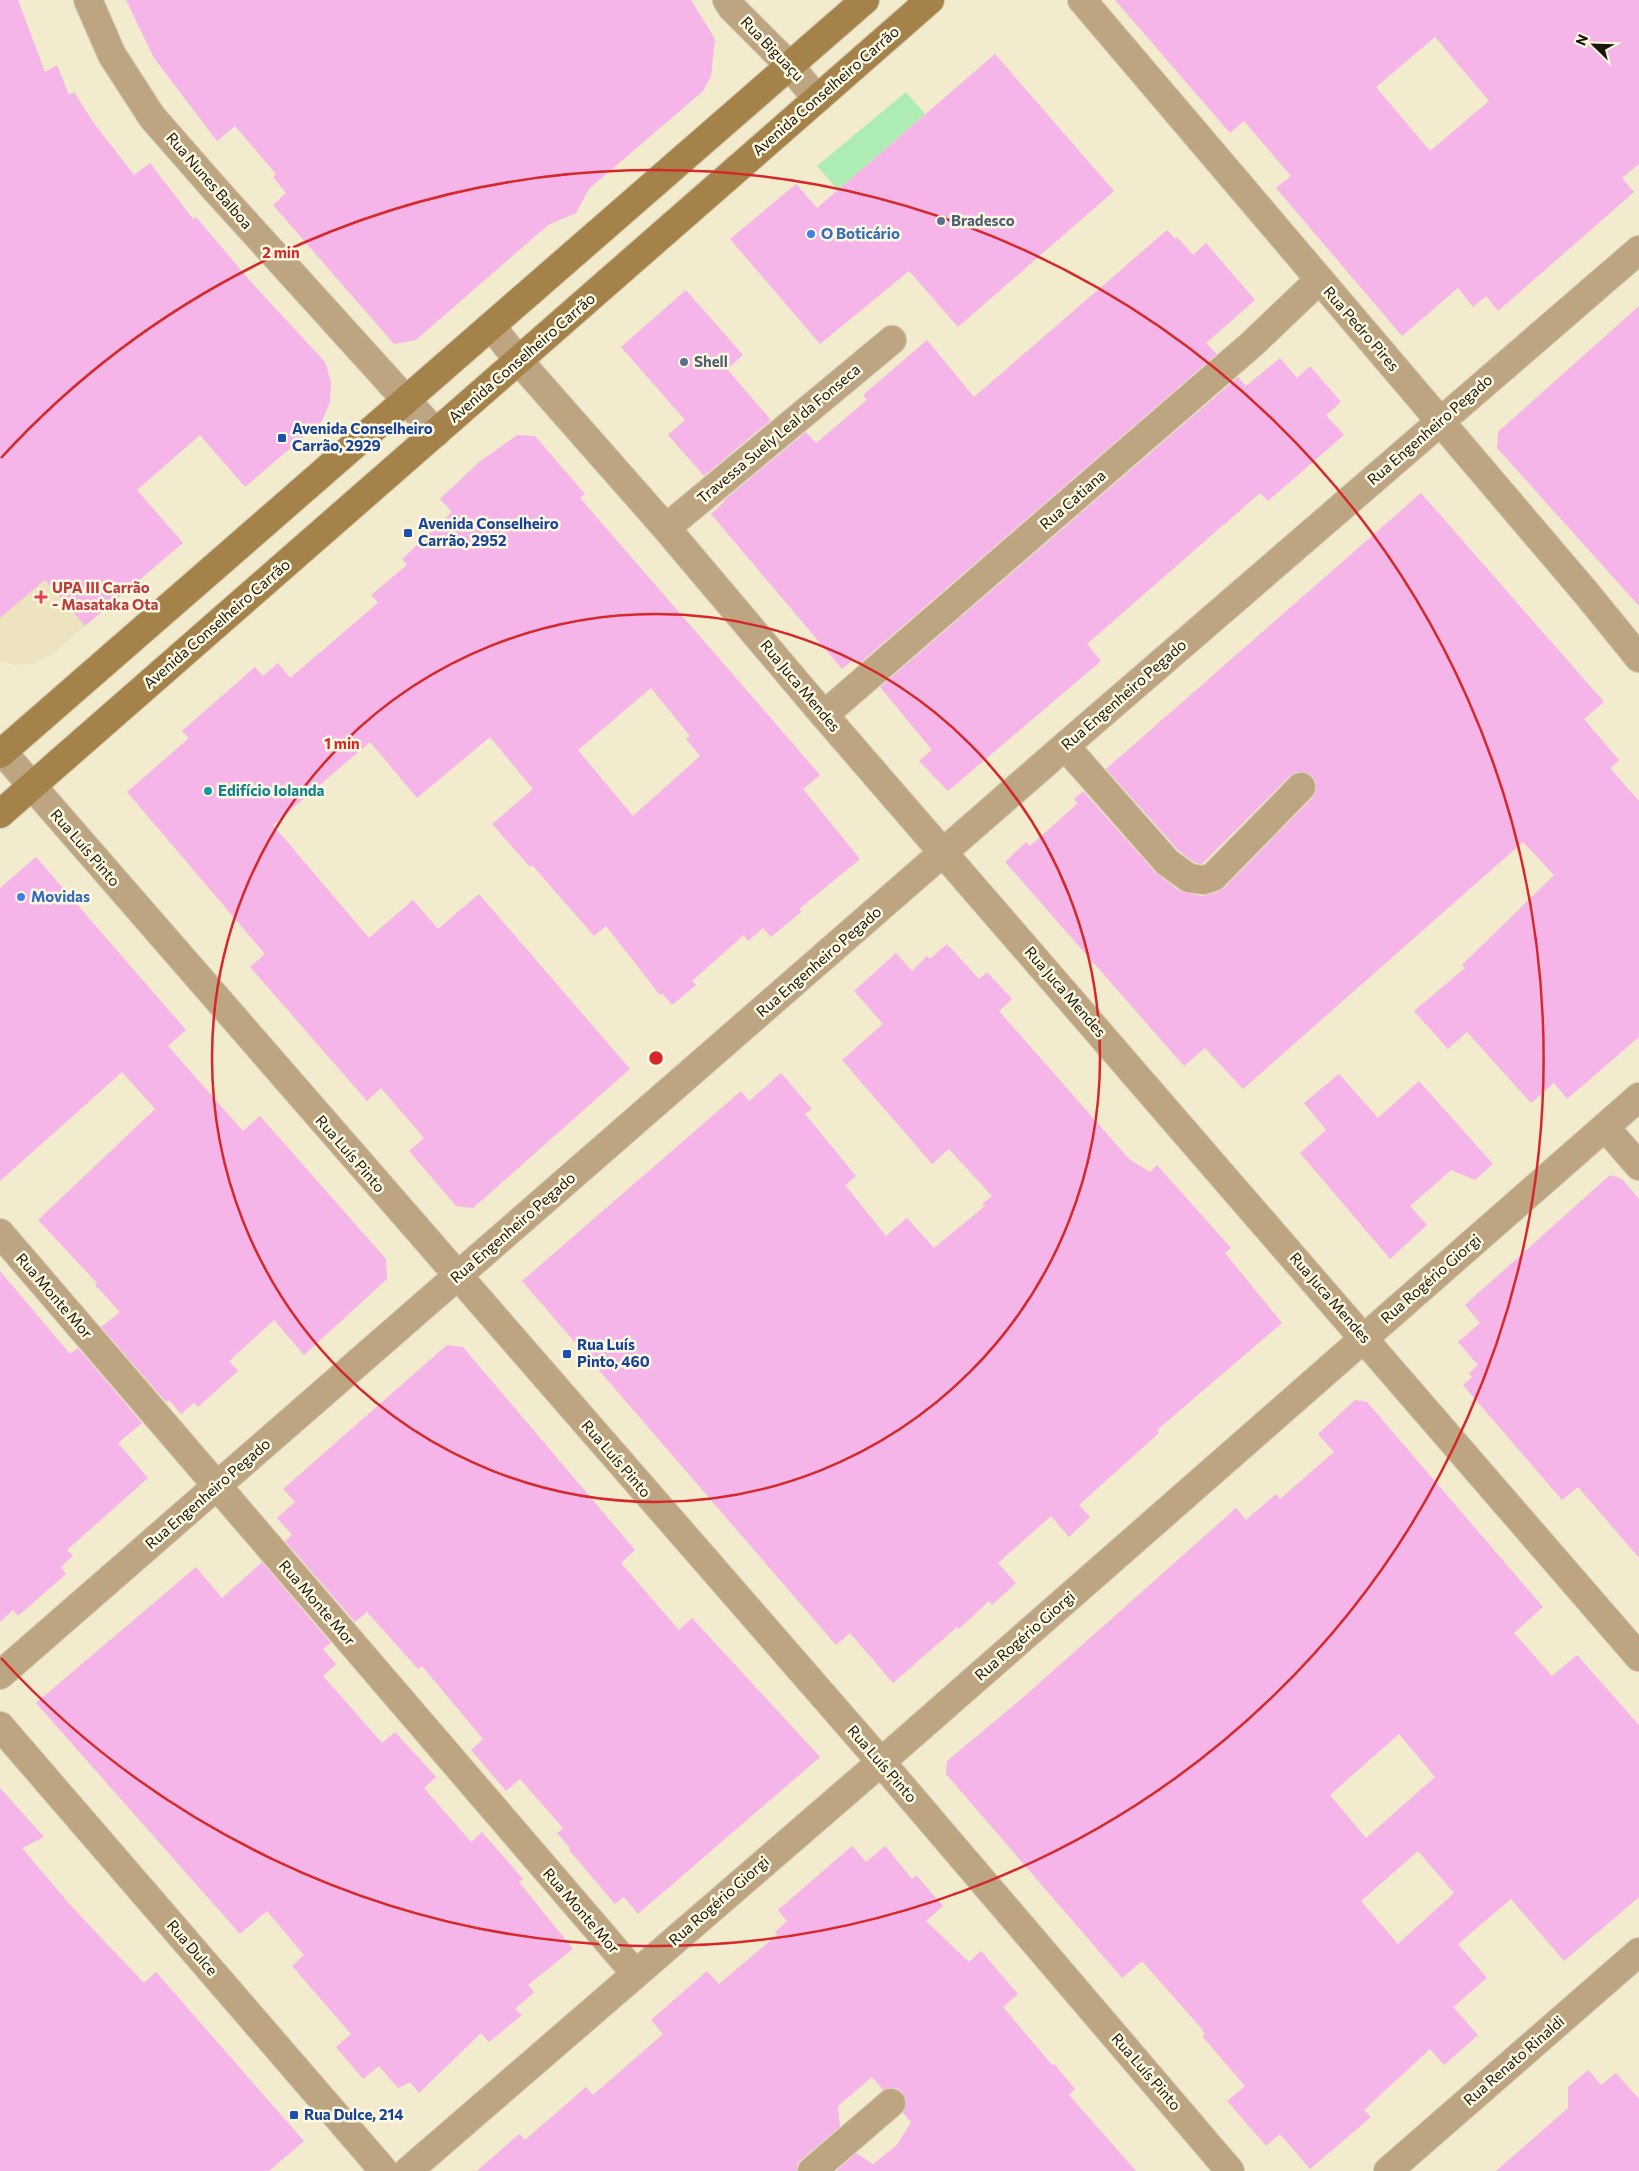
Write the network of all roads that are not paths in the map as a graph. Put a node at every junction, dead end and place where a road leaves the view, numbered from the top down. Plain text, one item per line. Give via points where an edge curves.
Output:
1 (88, 0) edge
2 (727, 0) edge
3 (865, 0) edge
4 (930, 0) edge
5 (1082, 0) edge
6 (790, 66) junction
7 (817, 99) junction
8 (1639, 250) edge
9 (1319, 280) junction
10 (491, 326) junction
11 (892, 340) dead end
12 (519, 361) junction
13 (405, 401) junction
14 (1440, 421) junction
15 (436, 434) junction
16 (666, 528) junction
17 (1639, 658) edge
18 (824, 715) junction
19 (1065, 746) junction
20 (1, 752) edge
21 (31, 786) junction
22 (1301, 787) dead end
23 (0, 814) edge
24 (944, 852) junction
25 (1639, 1097) edge
26 (1606, 1126) junction
27 (1639, 1166) edge
28 (0, 1233) edge
29 (457, 1276) junction
30 (1364, 1338) junction
31 (217, 1487) junction
32 (1639, 1657) edge
33 (0, 1676) edge
34 (0, 1726) edge
35 (881, 1762) junction
36 (1639, 1952) edge
37 (635, 1973) junction
38 (890, 2103) dead end
39 (384, 2171) edge
40 (408, 2171) edge
41 (812, 2171) edge
42 (1230, 2171) edge
43 (1388, 2171) edge

1 - 13 street, Rua Nunes Balboa via 112,55 152,117
2 - 6 street, Rua Biguaçu
3 - 6 main road
4 - 7 main road, Avenida Conselheiro Carrão
5 - 9 street, Rua Pedro Pires
6 - 7 street, Rua Biguaçu
6 - 10 main road
7 - 12 main road, Avenida Conselheiro Carrão
8 - 14 street, Rua Engenheiro Pegado
9 - 14 street, Rua Pedro Pires
9 - 18 street, Rua Catiana via 1252,344
10 - 12 street, Rua Juca Mendes
10 - 13 main road
11 - 16 street, Travessa Suely Leal da Fonseca
12 - 15 main road, Avenida Conselheiro Carrão
12 - 16 street, Rua Juca Mendes
13 - 15 street, Rua Nunes Balboa
13 - 20 main road
14 - 17 street, Rua Pedro Pires
14 - 19 street, Rua Engenheiro Pegado
15 - 21 main road, Avenida Conselheiro Carrão
16 - 18 street, Rua Juca Mendes
18 - 24 street, Rua Juca Mendes
19 - 22 street via 1167,862 1188,878 1204,880 1213,877
19 - 24 street, Rua Engenheiro Pegado
20 - 21 street, Rua Luís Pinto
21 - 23 main road, Avenida Conselheiro Carrão
21 - 29 street, Rua Luís Pinto
24 - 29 street, Rua Engenheiro Pegado
24 - 30 street, Rua Juca Mendes
25 - 26 street, Rua Rogério Giorgi
26 - 27 street
26 - 30 street, Rua Rogério Giorgi
28 - 31 street, Rua Monte Mor
29 - 31 street, Rua Engenheiro Pegado
29 - 35 street, Rua Luís Pinto
30 - 32 street, Rua Juca Mendes
30 - 35 street, Rua Rogério Giorgi
31 - 33 street, Rua Engenheiro Pegado
31 - 37 street, Rua Monte Mor
34 - 39 street, Rua Dulce
35 - 37 street, Rua Rogério Giorgi
35 - 42 street, Rua Luís Pinto
36 - 43 street, Rua Renato Rinaldi
37 - 40 street, Rua Rogério Giorgi
38 - 41 street

